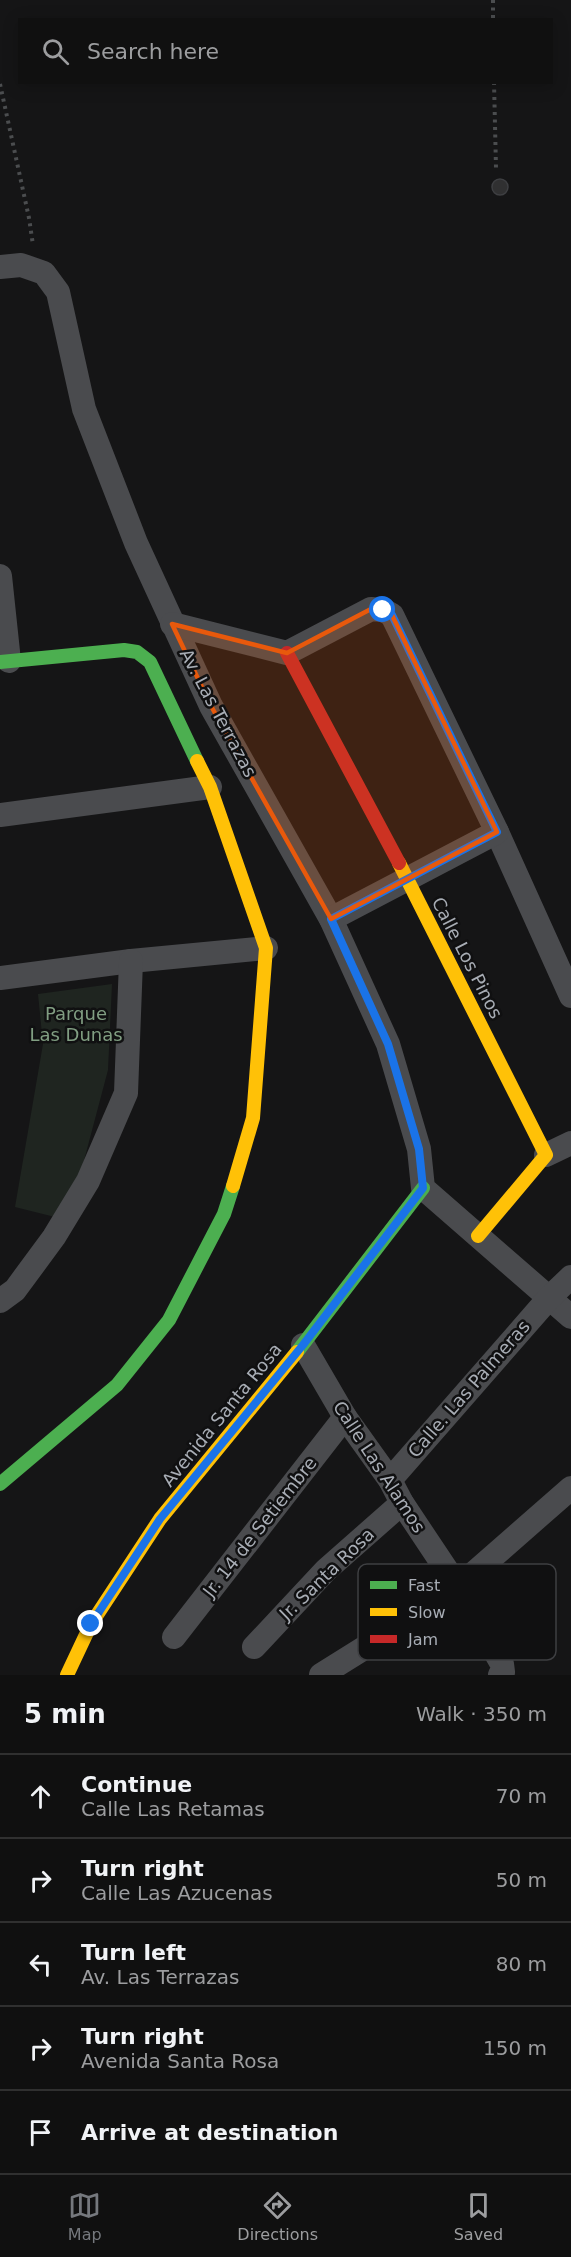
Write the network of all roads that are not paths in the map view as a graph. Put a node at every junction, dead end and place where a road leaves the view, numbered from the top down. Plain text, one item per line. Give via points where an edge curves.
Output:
1 (0, 267) edge
2 (0, 576) edge
3 (172, 624) junction
4 (287, 653) junction
5 (4, 662) edge
6 (210, 787) junction
7 (0, 815) edge
8 (497, 832) junction
9 (407, 879) junction
10 (331, 919) junction
11 (266, 948) junction
12 (131, 961) junction
13 (0, 978) edge
14 (571, 996) edge
15 (571, 1143) edge
16 (546, 1155) junction
17 (423, 1188) junction
18 (478, 1236) junction
19 (571, 1277) edge
20 (5, 1290) edge
21 (549, 1298) junction
22 (571, 1317) edge
23 (303, 1345) junction
24 (345, 1417) junction
25 (390, 1480) junction
26 (0, 1484) edge
27 (571, 1488) edge
28 (402, 1503) junction
29 (443, 1564) edge
30 (474, 1564) edge
31 (174, 1637) dead end
32 (254, 1647) dead end
33 (358, 1652) edge
34 (500, 1660) edge
35 (67, 1675) edge
36 (321, 1675) edge
37 (500, 1675) edge

1 - 3 street, Av. Las Terrazas via 21,265 44,273 58,292 84,409
2 - 5 street
3 - 4 street
3 - 10 street, Av. Las Terrazas via 212,706
4 - 8 street via 371,609 392,615
4 - 9 street, Calle Los Pinos
5 - 6 street via 137,652 150,662
6 - 7 street
6 - 11 street
8 - 9 street
8 - 14 street
9 - 10 street
9 - 16 street, Calle Los Pinos
10 - 17 street, Av. Las Terrazas via 388,1044 419,1149
11 - 12 street
11 - 26 street via 254,1118 224,1214 169,1320 117,1385
12 - 13 street
12 - 20 street via 126,1093 88,1181 54,1237
15 - 16 street
16 - 18 street
17 - 18 street
17 - 23 street, Avenida Santa Rosa
18 - 21 street
19 - 21 street, Calle. Las Palmeras
21 - 22 street
21 - 25 street, Calle. Las Palmeras
23 - 24 street, Calle Las Alamos
23 - 35 street, Avenida Santa Rosa via 160,1519 91,1624
24 - 25 street, Calle Las Alamos
24 - 31 street, Jr. 14 de Setiembre
25 - 28 street, Calle Las Alamos
27 - 30 street
28 - 29 street, Calle Las Alamos
28 - 32 street, Jr. Santa Rosa via 326,1570
33 - 36 street
34 - 37 street, Calle Las Alamos via 503,1672

